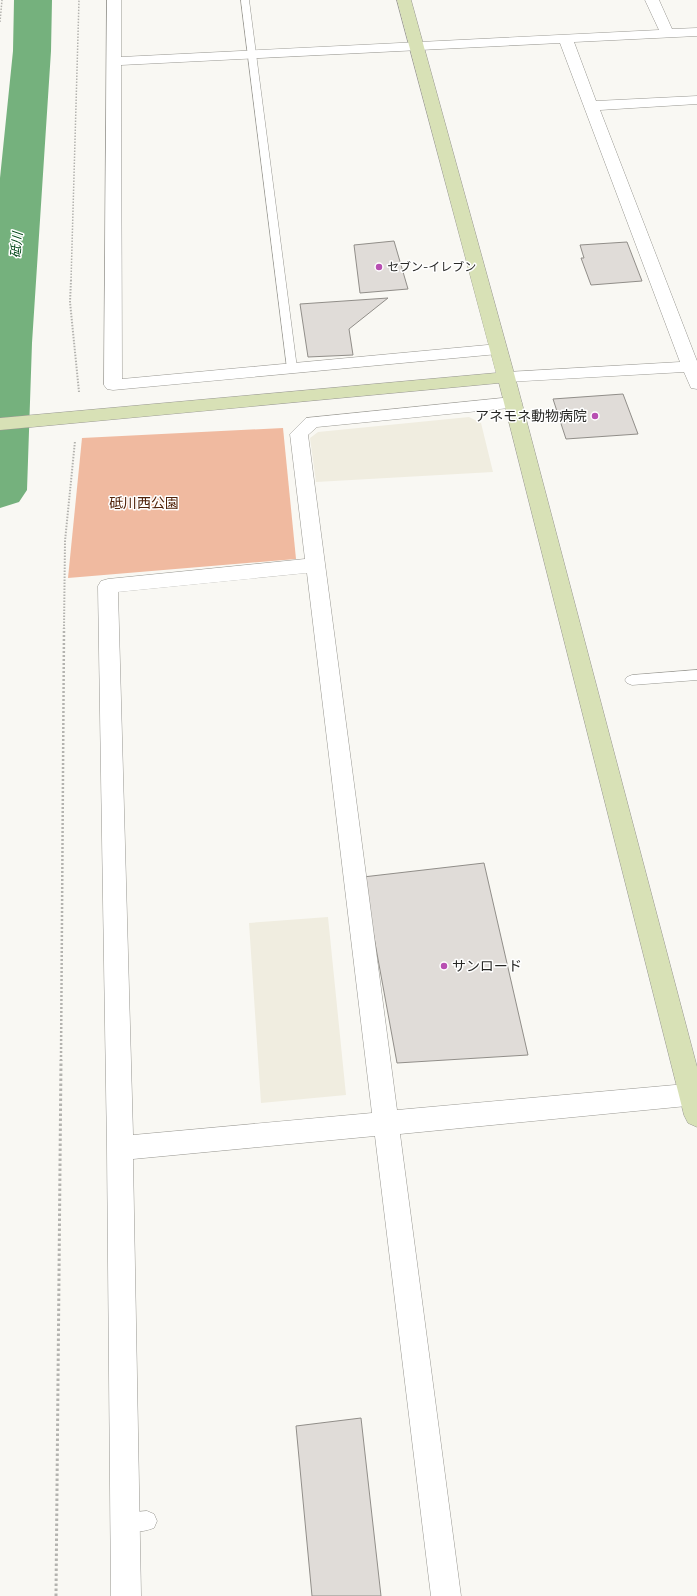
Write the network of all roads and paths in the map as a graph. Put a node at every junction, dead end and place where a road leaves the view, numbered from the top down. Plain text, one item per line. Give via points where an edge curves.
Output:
1 (2, 0) edge
2 (79, 0) edge
3 (114, 0) edge
4 (245, 0) edge
5 (404, 0) edge
6 (652, 0) edge
7 (0, 22) edge
8 (697, 32) edge
9 (668, 34) junction
10 (566, 40) junction
11 (416, 46) junction
12 (252, 54) junction
13 (114, 60) junction
14 (697, 100) edge
15 (591, 106) junction
16 (498, 349) junction
17 (694, 366) edge
18 (292, 368) junction
19 (506, 377) junction
20 (697, 384) edge
21 (513, 403) junction
22 (73, 418) junction
23 (0, 424) edge
24 (315, 566) junction
25 (697, 675) edge
26 (632, 680) dead end
27 (695, 1101) edge
28 (385, 1124) junction
29 (120, 1148) junction
30 (56, 1596) edge
31 (126, 1596) edge
32 (446, 1596) edge

1 - 7 path
2 - 22 path via 70,302 80,398
3 - 13 street
4 - 12 lane
5 - 11 street
6 - 9 street
8 - 9 street
9 - 10 street
10 - 11 street
10 - 15 street
11 - 12 street
11 - 16 street
12 - 13 street
12 - 18 lane
13 - 18 street via 113,385
14 - 15 street
15 - 17 street
16 - 18 street
16 - 19 street
17 - 19 street
17 - 20 street
19 - 21 street
19 - 22 street
21 - 24 street via 312,422 298,434
21 - 27 street
22 - 23 street
22 - 30 path via 65,541
24 - 28 street
24 - 29 street via 108,586
25 - 26 lane
27 - 28 street
28 - 29 street
28 - 32 street
29 - 31 street via 136,1522

